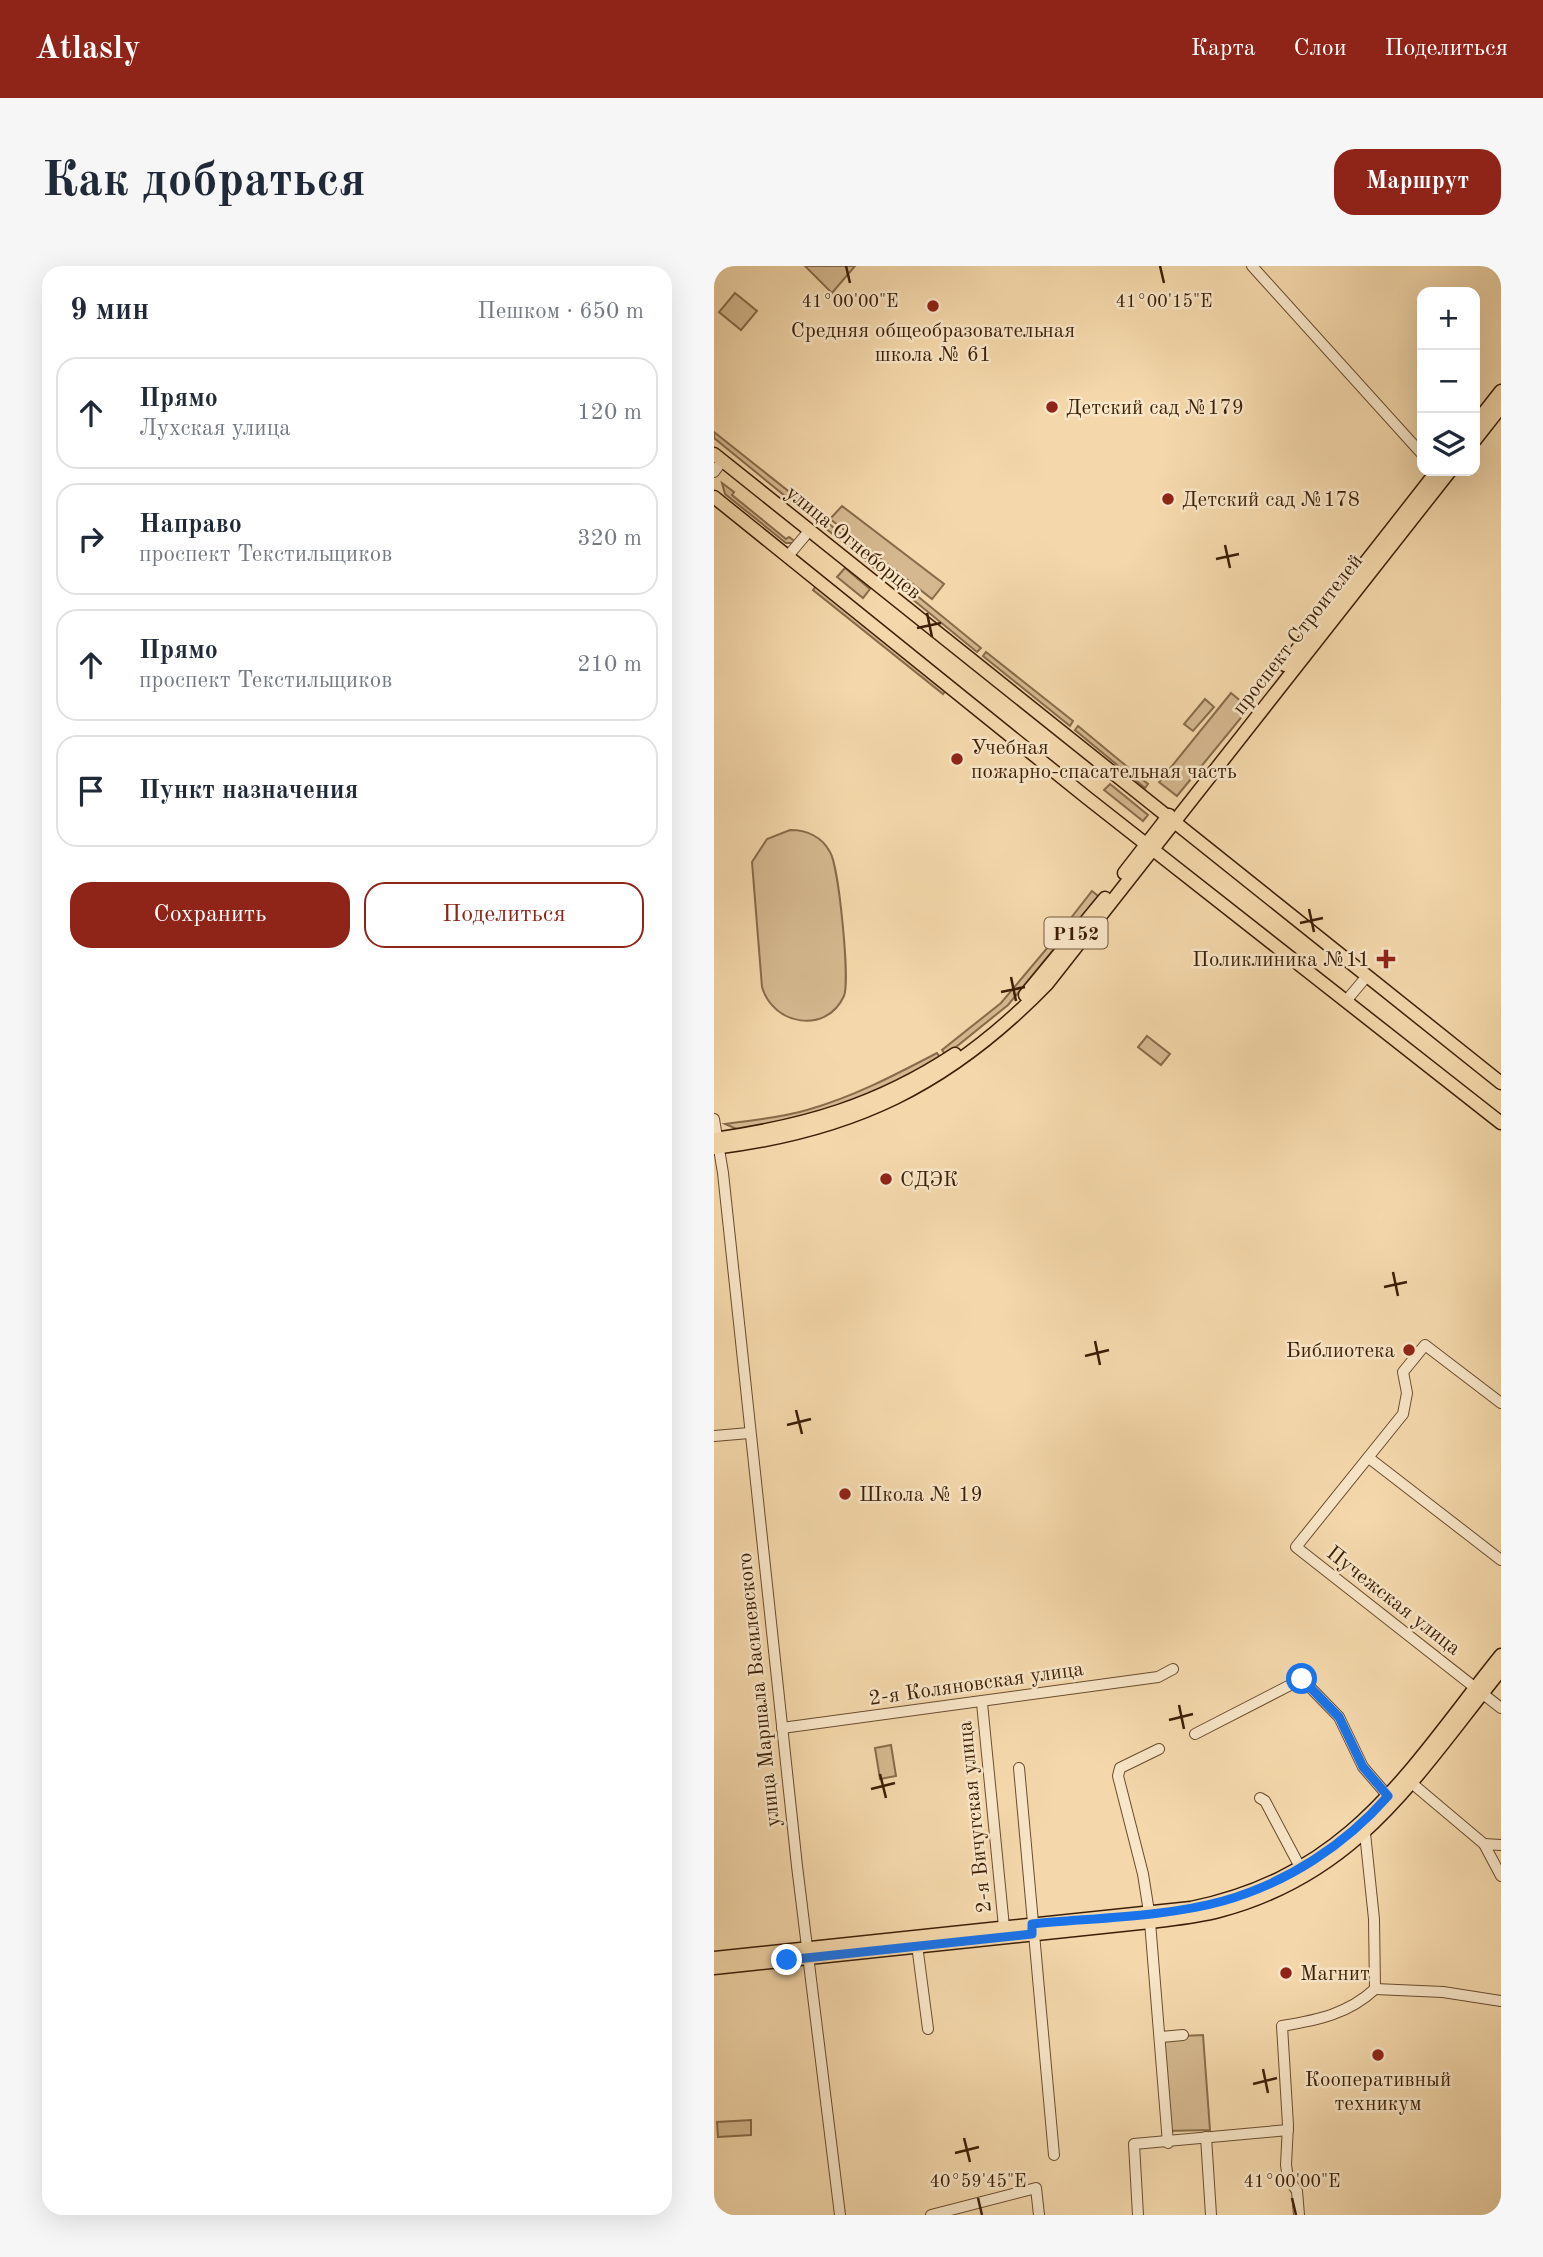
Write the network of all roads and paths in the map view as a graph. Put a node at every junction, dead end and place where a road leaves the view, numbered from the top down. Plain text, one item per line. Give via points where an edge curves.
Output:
1 (1252, 266) edge
2 (1501, 391) edge
3 (1501, 407) edge
4 (1480, 418) edge
5 (1480, 434) edge
6 (1417, 448) edge
7 (717, 462) edge
8 (1438, 476) edge
9 (714, 497) edge
10 (809, 531) junction
11 (788, 556) junction
12 (1170, 821) junction
13 (1149, 847) junction
14 (1367, 976) junction
15 (1346, 1001) junction
16 (1501, 1083) edge
17 (714, 1119) edge
18 (1501, 1123) edge
19 (716, 1143) edge
20 (1501, 1403) edge
21 (749, 1433) junction
22 (714, 1436) edge
23 (1369, 1458) junction
24 (1501, 1560) edge
25 (1501, 1655) edge
26 (1173, 1668) dead end
27 (1501, 1670) edge
28 (1478, 1690) junction
29 (982, 1703) junction
30 (1501, 1708) edge
31 (782, 1728) junction
32 (1195, 1734) dead end
33 (1159, 1749) dead end
34 (1019, 1768) dead end
35 (1409, 1781) junction
36 (1388, 1796) junction
37 (1260, 1798) dead end
38 (1362, 1830) junction
39 (1484, 1844) junction
40 (1501, 1845) edge
41 (1300, 1867) junction
42 (1501, 1876) edge
43 (1149, 1917) junction
44 (1004, 1927) junction
45 (1032, 1929) junction
46 (917, 1945) junction
47 (806, 1953) junction
48 (714, 1958) edge
49 (714, 1968) edge
50 (1375, 1989) junction
51 (1501, 2001) edge
52 (928, 2029) dead end
53 (1183, 2035) dead end
54 (1161, 2037) junction
55 (1288, 2130) junction
56 (1206, 2137) junction
57 (1168, 2143) junction
58 (1054, 2155) dead end
59 (965, 2212) edge
60 (840, 2215) edge
61 (931, 2215) edge
62 (1039, 2215) edge
63 (1138, 2215) edge
64 (1211, 2215) edge
65 (1300, 2215) edge

1 - 6 street
2 - 4 main road
3 - 5 main road
7 - 10 main road, улица Огнеборцев
8 - 12 main road, проспект Строителей / Р152
9 - 11 main road
10 - 11 street
10 - 12 main road, улица Огнеборцев
11 - 13 main road
12 - 13 main road, проспект Строителей / Р152
12 - 14 main road, улица Огнеборцев
13 - 15 main road
13 - 19 main road, проспект Строителей / Р152 via 1039,980 962,1050 858,1107
14 - 15 street
14 - 16 main road, улица Огнеборцев
15 - 18 main road
17 - 19 street, улица Маршала Василевского
19 - 21 street, улица Маршала Василевского
20 - 23 street via 1425,1345 1403,1372 1407,1393 1403,1413
21 - 22 street
21 - 31 street, улица Маршала Василевского
23 - 24 street
23 - 28 street, Пучежская улица via 1296,1547
25 - 28 main road
26 - 29 street, 2-я Коляновская улица via 1158,1677
27 - 28 main road
28 - 30 street, Пучежская улица
28 - 35 main road
29 - 31 street, 2-я Коляновская улица
29 - 44 street, 2-я Вичугская улица
31 - 47 street, улица Маршала Василевского
32 - 36 street via 1302,1679 1339,1717 1363,1767
33 - 43 street via 1120,1768 1118,1776
34 - 45 street
35 - 36 main road
35 - 38 main road
35 - 39 street
36 - 38 main road
37 - 41 street
38 - 41 main road
38 - 43 main road via 1309,1874 1261,1896 1214,1913
38 - 50 street via 1374,1920
39 - 40 street
39 - 42 street
41 - 43 main road via 1223,1901
43 - 45 main road
43 - 54 street
44 - 45 main road
44 - 47 main road
45 - 46 main road
45 - 58 street
46 - 47 main road
46 - 52 street
47 - 48 main road
47 - 49 main road
47 - 60 street, улица Маршала Василевского
50 - 51 street
50 - 55 street via 1346,2011 1282,2025
53 - 54 street
54 - 57 street
55 - 56 street
55 - 65 street via 1286,2165 1297,2191
56 - 57 street
56 - 64 street
57 - 63 street via 1134,2144
59 - 61 street
59 - 62 street via 1036,2188

